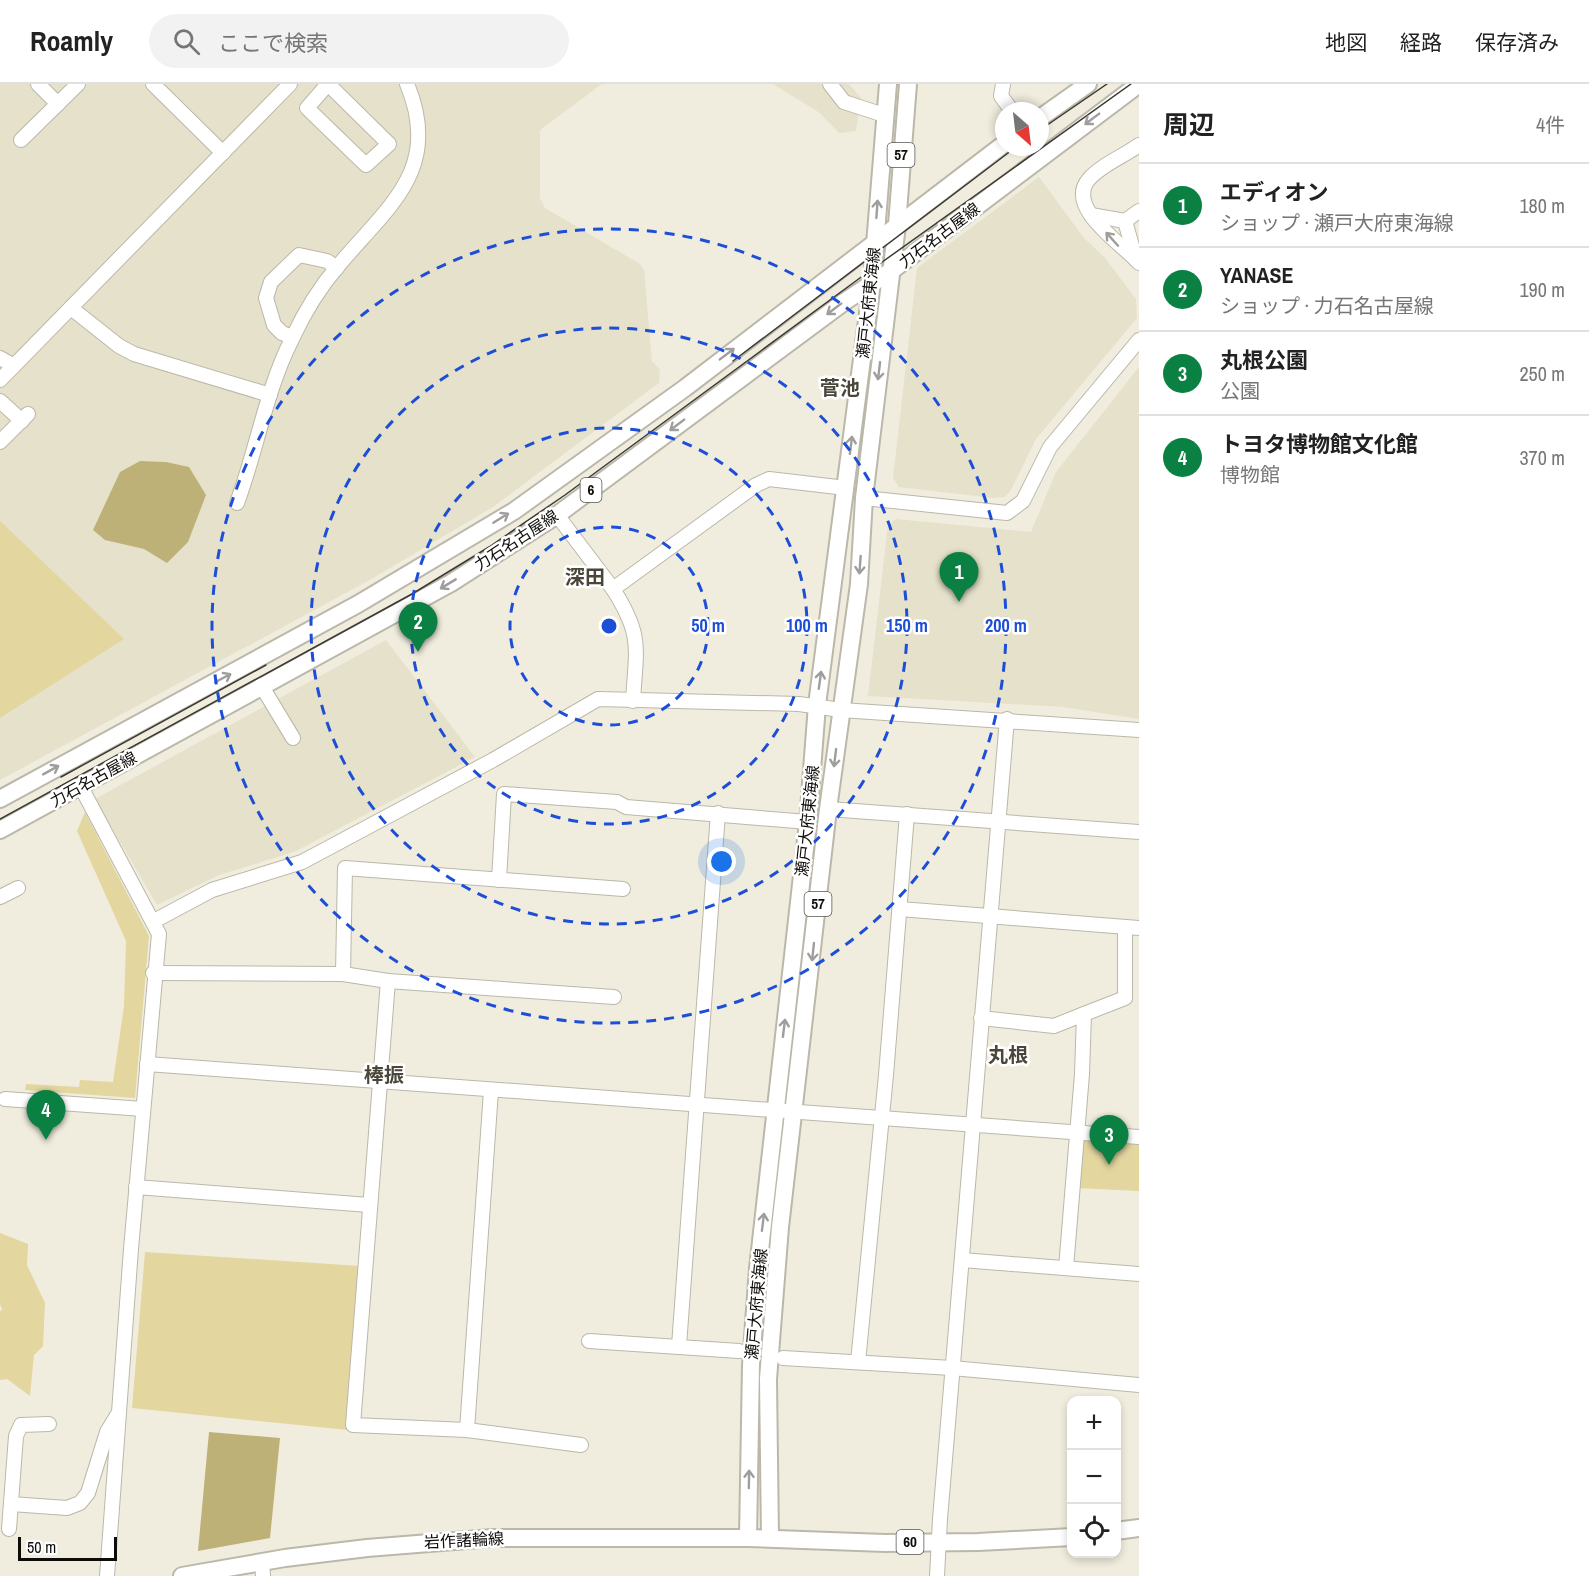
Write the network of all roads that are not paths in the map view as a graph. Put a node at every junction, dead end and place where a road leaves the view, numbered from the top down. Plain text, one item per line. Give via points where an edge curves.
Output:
1 (38, 84) edge
2 (78, 84) edge
3 (153, 84) edge
4 (290, 84) edge
5 (328, 84) edge
6 (407, 84) edge
7 (830, 84) edge
8 (888, 84) edge
9 (908, 84) edge
10 (1002, 84) edge
11 (1088, 84) edge
12 (1139, 84) edge
13 (1005, 102) edge
14 (58, 104) junction
15 (1049, 112) edge
16 (884, 116) junction
17 (21, 140) dead end
18 (1139, 146) edge
19 (995, 151) edge
20 (223, 153) junction
21 (1139, 212) edge
22 (1091, 215) junction
23 (1125, 221) junction
24 (897, 225) junction
25 (874, 242) junction
26 (1138, 262) edge
27 (337, 268) junction
28 (891, 271) junction
29 (872, 282) junction
30 (71, 308) junction
31 (292, 338) junction
32 (1139, 340) edge
33 (0, 358) edge
34 (14, 366) junction
35 (0, 380) edge
36 (270, 395) junction
37 (0, 401) edge
38 (0, 442) edge
39 (846, 488) junction
40 (864, 498) junction
41 (237, 503) dead end
42 (556, 515) junction
43 (613, 589) junction
44 (261, 685) junction
45 (633, 701) junction
46 (817, 705) junction
47 (841, 710) junction
48 (1006, 719) junction
49 (1139, 730) edge
50 (293, 738) dead end
51 (81, 787) junction
52 (0, 799) edge
53 (828, 808) junction
54 (718, 813) junction
55 (907, 814) junction
56 (997, 820) junction
57 (808, 822) junction
58 (0, 830) edge
59 (1139, 832) edge
60 (499, 880) junction
61 (18, 888) dead end
62 (623, 889) dead end
63 (0, 897) edge
64 (900, 909) junction
65 (989, 917) junction
66 (154, 921) junction
67 (1132, 928) edge
68 (153, 973) junction
69 (343, 974) junction
70 (388, 981) junction
71 (614, 997) dead end
72 (1084, 1014) junction
73 (981, 1018) junction
74 (147, 1064) junction
75 (379, 1080) junction
76 (491, 1091) junction
77 (5, 1099) dead end
78 (697, 1104) junction
79 (143, 1109) junction
80 (774, 1111) junction
81 (795, 1112) junction
82 (882, 1117) junction
83 (973, 1123) junction
84 (1077, 1134) junction
85 (1139, 1137) edge
86 (136, 1187) junction
87 (369, 1205) junction
88 (962, 1260) junction
89 (1066, 1268) junction
90 (1139, 1274) edge
91 (589, 1341) dead end
92 (679, 1346) junction
93 (739, 1351) dead end
94 (783, 1358) dead end
95 (858, 1362) junction
96 (952, 1368) junction
97 (1139, 1385) edge
98 (119, 1412) junction
99 (50, 1424) dead end
100 (466, 1430) junction
101 (581, 1445) dead end
102 (10, 1504) junction
103 (1139, 1528) edge
104 (9, 1529) dead end
105 (1121, 1530) edge
106 (1067, 1537) edge
107 (748, 1538) junction
108 (770, 1538) junction
109 (938, 1541) junction
110 (263, 1569) edge
111 (107, 1576) edge
112 (182, 1576) edge
113 (937, 1576) edge

1 - 14 street
2 - 14 street
3 - 20 street
4 - 20 street
5 - 5 street via 388,144 366,165 307,108
6 - 27 street via 418,132 412,171 398,200
7 - 16 street via 843,102
8 - 16 main road, 瀬戸大府東海線 / 57
9 - 24 main road, 瀬戸大府東海線 / 57
10 - 13 street via 1001,96
11 - 15 main road
12 -> 28 main road, 力石名古屋線 / 6
14 - 17 street
25 -> 16 main road, 瀬戸大府東海線 / 57
18 - 22 street via 1089,179 1083,190 1083,204
19 - 24 main road, 力石名古屋線 / 6
20 - 30 street
21 - 23 street
22 - 23 street
26 -> 22 street
23 - 26 street
24 - 25 main road, 力石名古屋線 / 6
24 - 28 main road, 瀬戸大府東海線 / 57
25 - 29 main road, 瀬戸大府東海線 / 57
52 -> 25 main road, 力石名古屋線 / 6 via 358,604 514,511 685,388
27 - 31 street
27 - 31 street via 327,261 299,255 271,282 266,298 274,325
28 - 29 main road, 力石名古屋線 / 6
28 -> 40 main road, 瀬戸大府東海線 / 57
39 -> 29 main road, 瀬戸大府東海線 / 57
29 -> 42 main road, 力石名古屋線 / 6
30 - 34 street
30 - 36 street via 134,354
31 - 36 street
32 - 40 street via 1050,447 1023,501 1007,513
33 - 34 street
34 - 35 street
36 - 41 street
37 - 38 street via 25,417
39 - 43 street via 769,479
46 -> 39 main road, 瀬戸大府東海線 / 57
40 -> 47 main road, 瀬戸大府東海線 / 57 via 859,584
42 - 43 street
42 -> 44 main road, 力石名古屋線 / 6 via 451,583
43 - 45 street via 635,634
44 - 50 street
44 - 51 main road, 力石名古屋線 / 6
45 - 46 street
45 - 66 street via 598,699 302,862 212,890
46 - 47 street
46 - 57 main road, 瀬戸大府東海線 / 57
47 - 48 street
47 -> 53 main road, 瀬戸大府東海線 / 57
48 - 49 street
48 - 56 street
51 - 58 main road, 力石名古屋線 / 6
51 - 66 street
53 - 55 street
53 -> 81 main road, 瀬戸大府東海線 / 57
54 - 57 street
54 - 60 street via 504,794
54 - 78 street
55 - 56 street
55 - 64 street
56 - 59 street
56 - 65 street
80 -> 57 main road, 瀬戸大府東海線 / 57
60 - 62 street
60 - 69 street via 345,868
61 - 63 street
64 - 65 street
64 - 82 street
65 - 67 street
65 - 73 street
66 - 68 street via 159,934
67 - 72 street via 1125,998
68 - 69 street
68 - 74 street
69 - 70 street
70 - 71 street
70 - 75 street
72 - 73 street via 1054,1026
72 - 84 street
73 - 83 street
74 - 75 street
74 - 79 street
75 - 76 street
75 - 87 street
76 - 78 street
76 - 100 street
77 - 79 street
78 - 80 street
78 - 92 street
79 - 86 street
80 - 81 street
107 -> 80 main road, 瀬戸大府東海線 / 57 via 751,1365
81 - 82 street
81 - 108 main road, 瀬戸大府東海線 / 57 via 780,1227 768,1379
82 - 83 street
82 - 95 street
83 - 84 street
83 - 88 street
84 - 85 street
84 - 89 street
86 - 87 street
86 - 98 street
87 - 100 street via 353,1425
88 - 89 street
88 - 96 street
89 - 90 street
91 - 92 street
92 - 93 street
94 - 95 street
95 - 96 street
96 - 97 street
96 - 109 street
98 - 102 street via 107,1432 88,1493 80,1503 67,1508
98 - 111 street
99 - 102 street via 21,1425 16,1436
100 - 101 street
102 - 104 street
103 - 105 main road
106 - 109 main road, 60
107 - 108 main road, 60
107 - 110 main road, 岩作諸輪線 via 429,1541
108 - 109 main road, 60
109 - 113 street
110 - 112 main road, 岩作諸輪線

